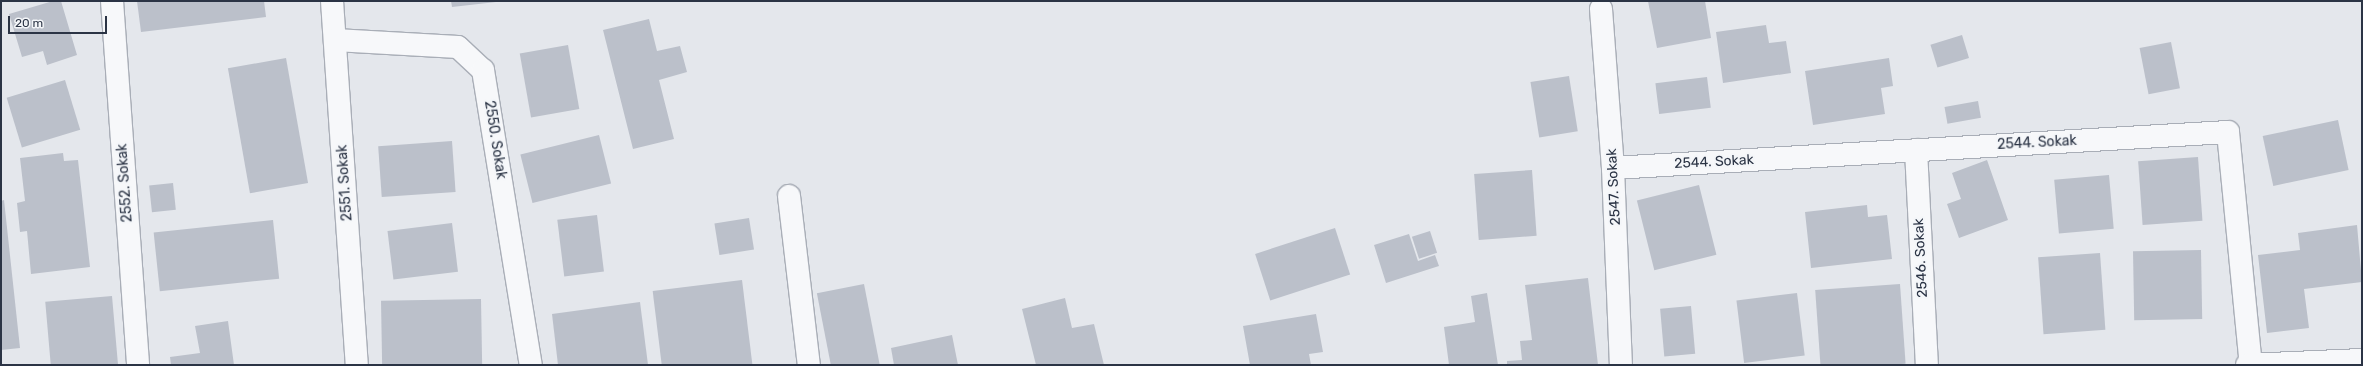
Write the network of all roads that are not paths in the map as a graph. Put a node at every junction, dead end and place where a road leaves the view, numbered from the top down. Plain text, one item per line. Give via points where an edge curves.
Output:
1 (112, 1) edge
2 (332, 1) edge
3 (1601, 9) dead end
4 (335, 40) junction
5 (1916, 150) junction
6 (1613, 168) junction
7 (789, 196) dead end
8 (2362, 360) edge
9 (2251, 364) edge
10 (138, 365) edge
11 (357, 365) edge
12 (531, 365) edge
13 (809, 365) edge
14 (1621, 365) edge
15 (1927, 365) edge
16 (2247, 365) edge

1 - 10 street, 2552. Sokak
2 - 4 street, 2551. Sokak
3 - 6 street, 2547. Sokak
4 - 11 street, 2551. Sokak
4 - 12 street, 2550. Sokak via 458,47 483,70
5 - 6 street, 2544. Sokak
5 - 9 street, 2544. Sokak via 2228,132
5 - 15 street, 2546. Sokak
6 - 14 street, 2547. Sokak
7 - 13 street
8 - 9 street
9 - 16 street

